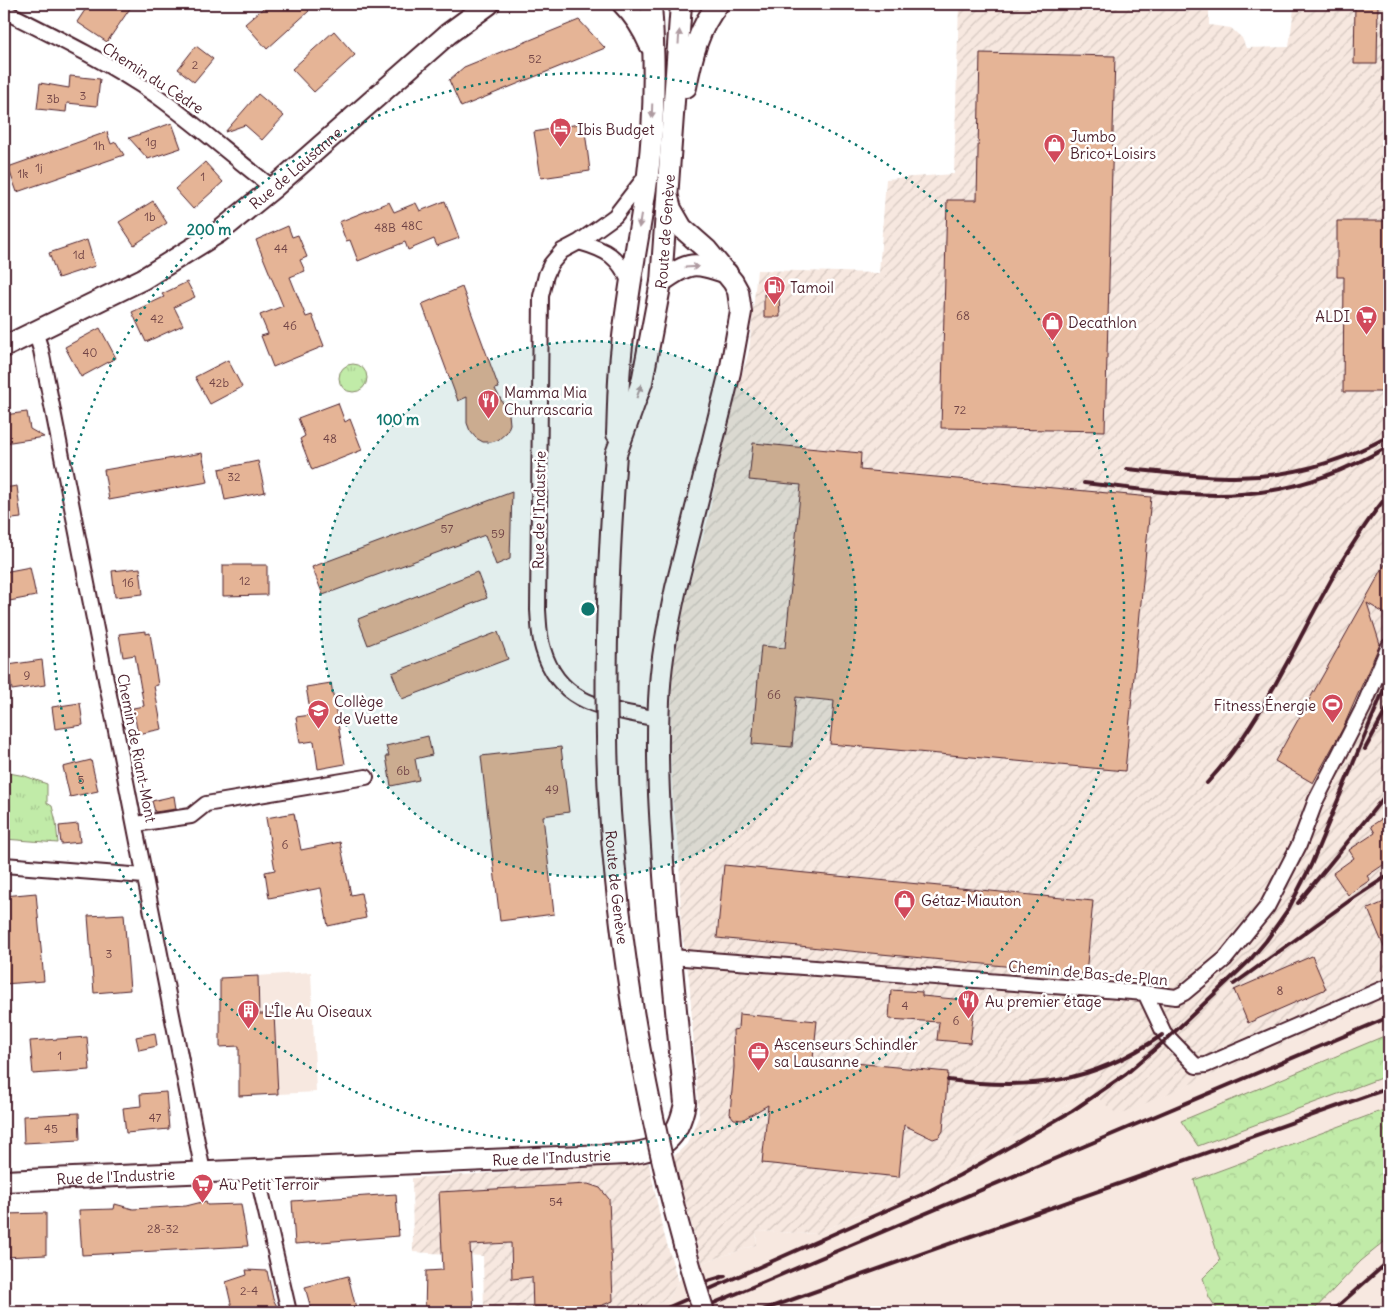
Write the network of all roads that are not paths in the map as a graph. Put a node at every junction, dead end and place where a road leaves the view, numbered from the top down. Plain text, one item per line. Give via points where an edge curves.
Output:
1 (489, 4) edge
2 (623, 4) edge
3 (651, 4) edge
4 (681, 4) edge
5 (718, 4) edge
6 (4, 11) edge
7 (654, 62) junction
8 (648, 173) junction
9 (670, 173) junction
10 (273, 188) junction
11 (668, 198) junction
12 (579, 242) junction
13 (727, 273) junction
14 (661, 282) junction
15 (630, 283) junction
16 (35, 331) junction
17 (4, 347) edge
18 (616, 454) junction
19 (1389, 646) edge
20 (658, 719) junction
21 (366, 777) dead end
22 (136, 824) junction
23 (4, 865) edge
24 (144, 876) junction
25 (671, 957) junction
26 (1389, 986) edge
27 (1145, 993) junction
28 (256, 1169) junction
29 (203, 1172) junction
30 (4, 1181) edge
31 (288, 1312) edge
32 (704, 1312) edge

1 - 10 street, Rue de Lausanne via 397,77
2 - 7 street via 644,29
3 - 7 street, Route de Genève
9 -> 4 street, Route de Genève
5 - 9 street via 702,27 691,60
6 - 10 street, Chemin du Cèdre via 81,50 155,95
7 -> 8 street, Route de Genève
8 - 12 street, Rue de l'Industrie via 615,216
8 -> 15 street, Route de Genève
9 - 11 street, Route de Genève
10 - 16 street, Rue de Lausanne via 218,232 143,279
11 - 13 street, Rue de l'Industrie via 682,228
11 - 14 street, Route de Genève
12 - 15 street via 608,253 623,268
12 - 20 street, Rue de l'Industrie via 550,264 541,296 538,610 542,647 557,679 580,699
14 -> 13 street via 688,265 706,266
13 - 20 street, Rue de l'Industrie via 738,292 741,312 730,372 670,612
18 -> 14 street, Route de Genève via 642,382
15 - 18 street, Route de Genève via 620,366
16 - 17 street, Rue de Lausanne
16 - 22 street, Chemin de Riant-Mont
18 - 32 street, Route de Genève, bridge via 607,628 607,739 612,845 625,959 646,1092 667,1186
19 - 27 street, Chemin de Bas-de-Plan via 1363,708 1316,800 1299,845 1267,907 1225,959 1184,993 1176,998
20 - 25 street, Rue de l'Industrie via 660,824
21 - 22 street via 206,804 191,816
22 - 24 street, Chemin de Riant-Mont
23 - 24 street
24 - 29 street, Chemin de Riant-Mont
25 - 27 street, Chemin de Bas-de-Plan
25 - 28 street, Rue de l'Industrie via 686,1103 682,1121 674,1135 661,1145 645,1152 627,1154
26 - 27 street via 1206,1066 1196,1066 1164,1034
28 - 29 street, Rue de l'Industrie
28 - 31 street
29 - 30 street, Rue de l'Industrie

